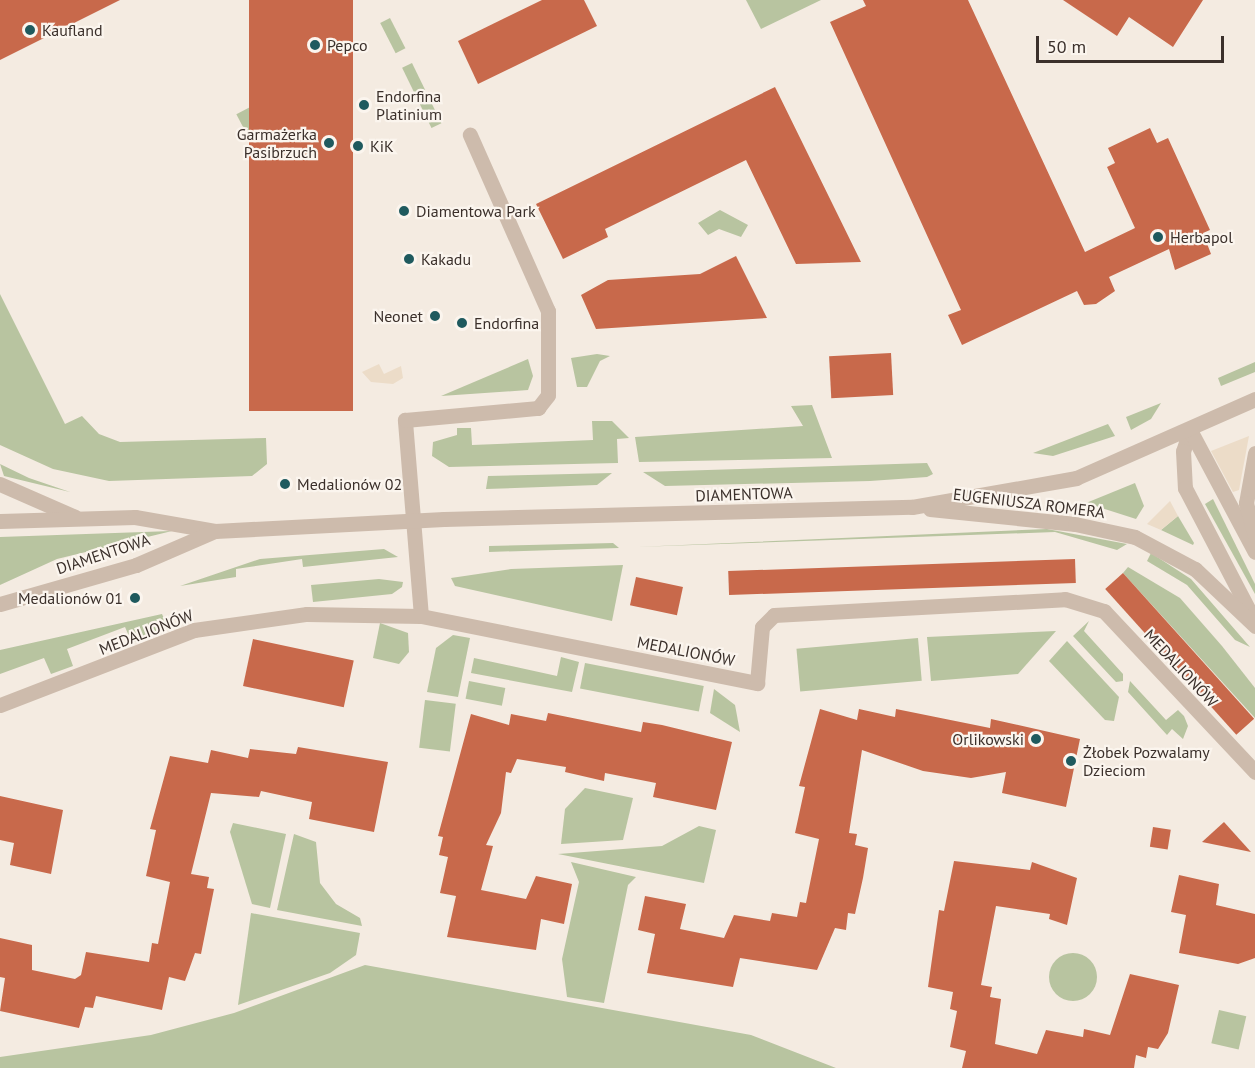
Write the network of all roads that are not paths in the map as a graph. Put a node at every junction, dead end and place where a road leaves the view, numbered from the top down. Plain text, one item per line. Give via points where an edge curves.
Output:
1 (470, 135) dead end
2 (1255, 399) edge
3 (1190, 430) junction
4 (1255, 453) edge
5 (0, 484) edge
6 (912, 507) junction
7 (78, 519) junction
8 (415, 520) junction
9 (0, 521) edge
10 (215, 531) junction
11 (1255, 536) edge
12 (1255, 552) edge
13 (0, 604) edge
14 (421, 616) junction
15 (1255, 624) edge
16 (0, 705) edge
17 (1255, 772) edge

1 - 8 street via 548,311 548,395 538,408 405,420
2 - 3 street, DIAMENTOWA
3 - 6 street, DIAMENTOWA via 1076,478
3 - 12 street
3 - 15 street, EUGENIUSZA ROMERA via 1183,451 1185,488
4 - 11 street via 1246,503
5 - 7 street
6 - 8 street, DIAMENTOWA
6 - 15 street, EUGENIUSZA ROMERA via 1074,524 1135,537 1195,569
7 - 9 street, DIAMENTOWA
7 - 10 street, DIAMENTOWA via 135,517
8 - 10 street, DIAMENTOWA
8 - 14 street
10 - 13 street, DIAMENTOWA via 136,565
14 - 16 street, MEDALIONÓW via 307,614 194,630
14 - 17 street, MEDALIONÓW via 757,683 762,627 774,615 1065,599 1088,602 1104,611

